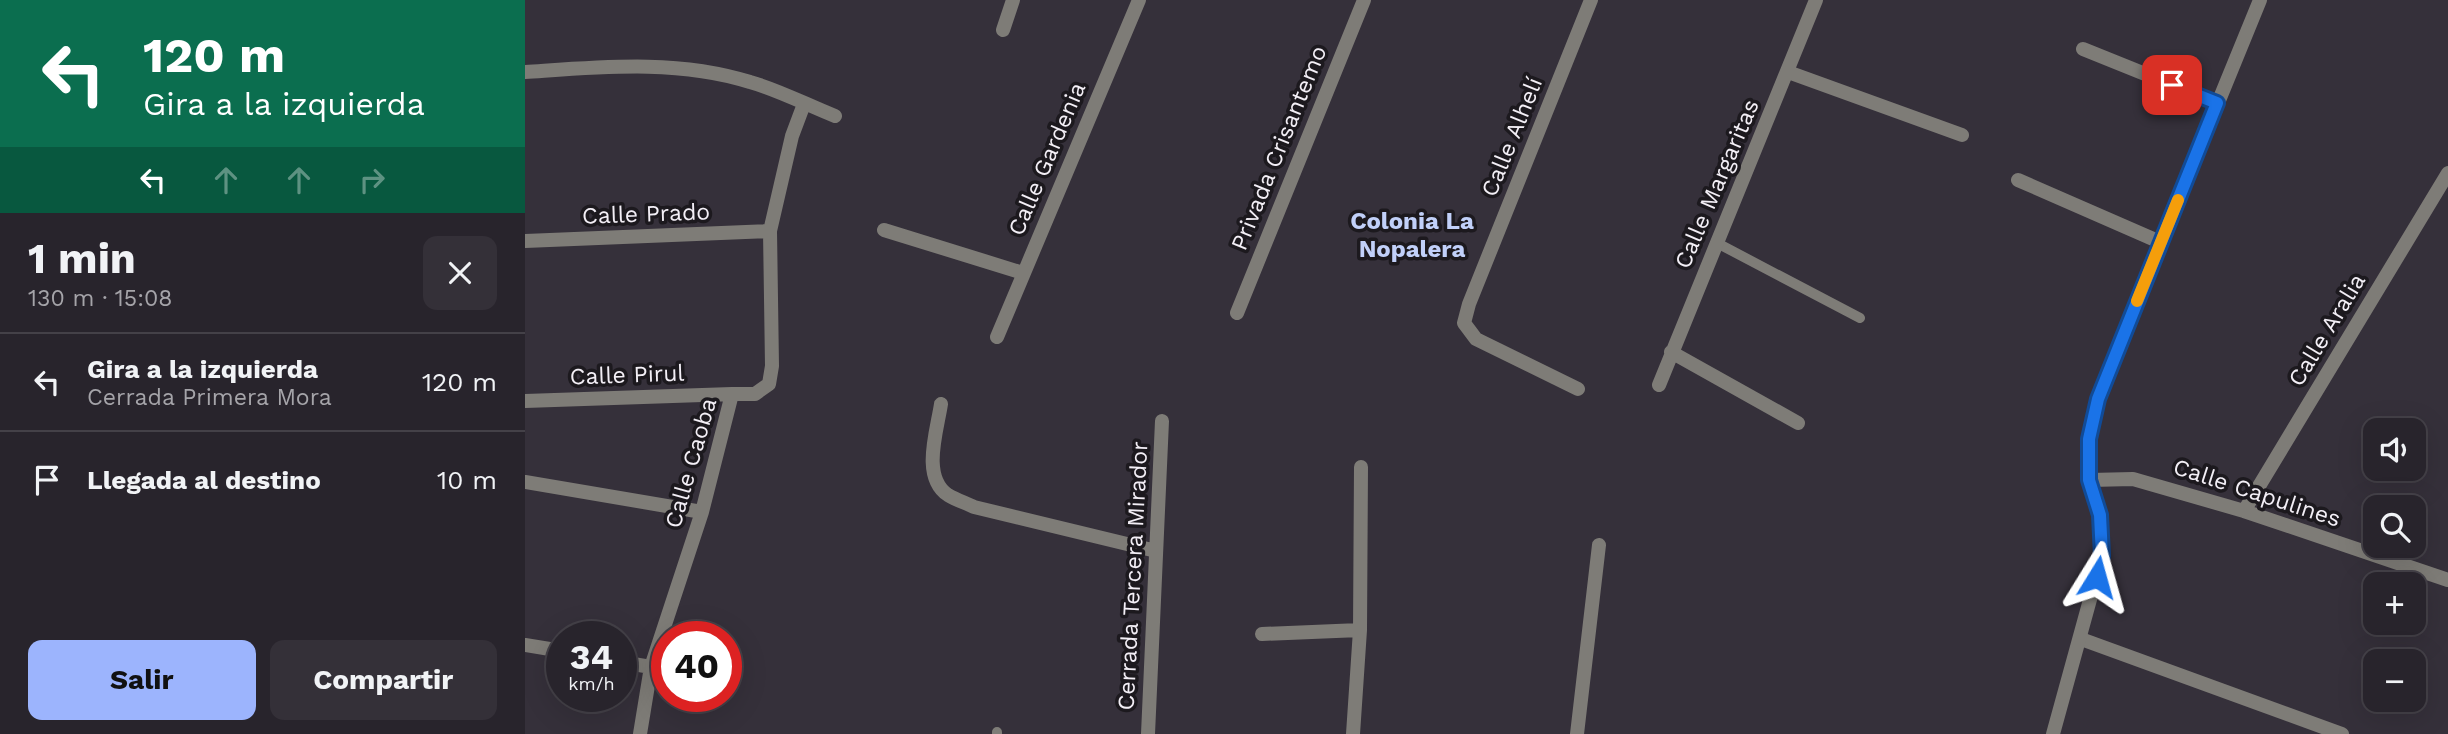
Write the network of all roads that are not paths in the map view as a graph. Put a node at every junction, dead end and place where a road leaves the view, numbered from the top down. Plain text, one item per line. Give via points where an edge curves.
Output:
1 (1013, 0) edge
2 (1139, 0) edge
3 (1364, 0) edge
4 (1591, 0) edge
5 (1816, 0) edge
6 (2260, 0) edge
7 (1003, 30) dead end
8 (2083, 49) dead end
9 (525, 72) edge
10 (1788, 72) junction
11 (2217, 103) junction
12 (804, 104) junction
13 (835, 116) dead end
14 (1962, 135) dead end
15 (2448, 173) edge
16 (2018, 180) dead end
17 (884, 230) dead end
18 (769, 231) junction
19 (525, 241) edge
20 (2160, 242) junction
21 (1717, 243) junction
22 (1023, 273) junction
23 (1237, 313) dead end
24 (1860, 318) dead end
25 (997, 337) dead end
26 (1671, 352) junction
27 (1658, 385) dead end
28 (1578, 389) dead end
29 (731, 394) junction
30 (525, 401) edge
31 (941, 404) dead end
32 (1162, 421) dead end
33 (1798, 423) dead end
34 (1361, 467) dead end
35 (2089, 480) junction
36 (525, 482) edge
37 (2244, 511) junction
38 (702, 512) junction
39 (1599, 545) dead end
40 (1156, 551) junction
41 (2448, 580) edge
42 (666, 621) edge
43 (1360, 630) junction
44 (1262, 634) dead end
45 (2081, 639) junction
46 (525, 645) edge
47 (546, 648) edge
48 (637, 665) edge
49 (651, 667) joint
50 (640, 734) edge
51 (1148, 734) edge
52 (1353, 734) edge
53 (1577, 734) edge
54 (2053, 734) edge
55 (2343, 734) edge

1 - 7 street
2 - 22 street, Calle Gardenia
3 - 23 street, Privada Crisantemo
4 - 28 street, Calle Alhelí via 1464,323 1476,339
5 - 10 street, Calle Margaritas
6 - 11 street
8 - 11 street
9 - 12 street via 649,66 704,71 751,82
10 - 14 street
10 - 21 street, Calle Margaritas
11 - 20 street
12 - 13 street
12 - 18 street, Calle Caoba
15 - 37 street, Calle Aralia
16 - 20 street
17 - 22 street
18 - 19 street, Calle Prado
18 - 29 street, Calle Caoba via 769,384 755,394
20 - 35 street via 2098,399 2089,439
21 - 24 lane
21 - 26 street, Calle Margaritas
22 - 25 street, Calle Gardenia
26 - 27 street, Calle Margaritas
26 - 33 street
29 - 30 street, Calle Pirul
29 - 38 street, Calle Caoba
31 - 40 street via 933,462 935,481 947,494 974,507
32 - 40 street, Cerrada Tercera Mirador
34 - 43 street
35 - 37 street, Calle Capulines via 2133,479
35 - 45 street via 2100,515 2102,556
36 - 38 street
37 - 41 street, Calle Capulines
38 - 42 street, Calle Caoba
39 - 53 street
40 - 51 street, Cerrada Tercera Mirador
43 - 44 street
43 - 52 street
45 - 54 street
45 - 55 street
46 - 47 street
48 - 49 street
49 - 50 street, Calle Caoba

